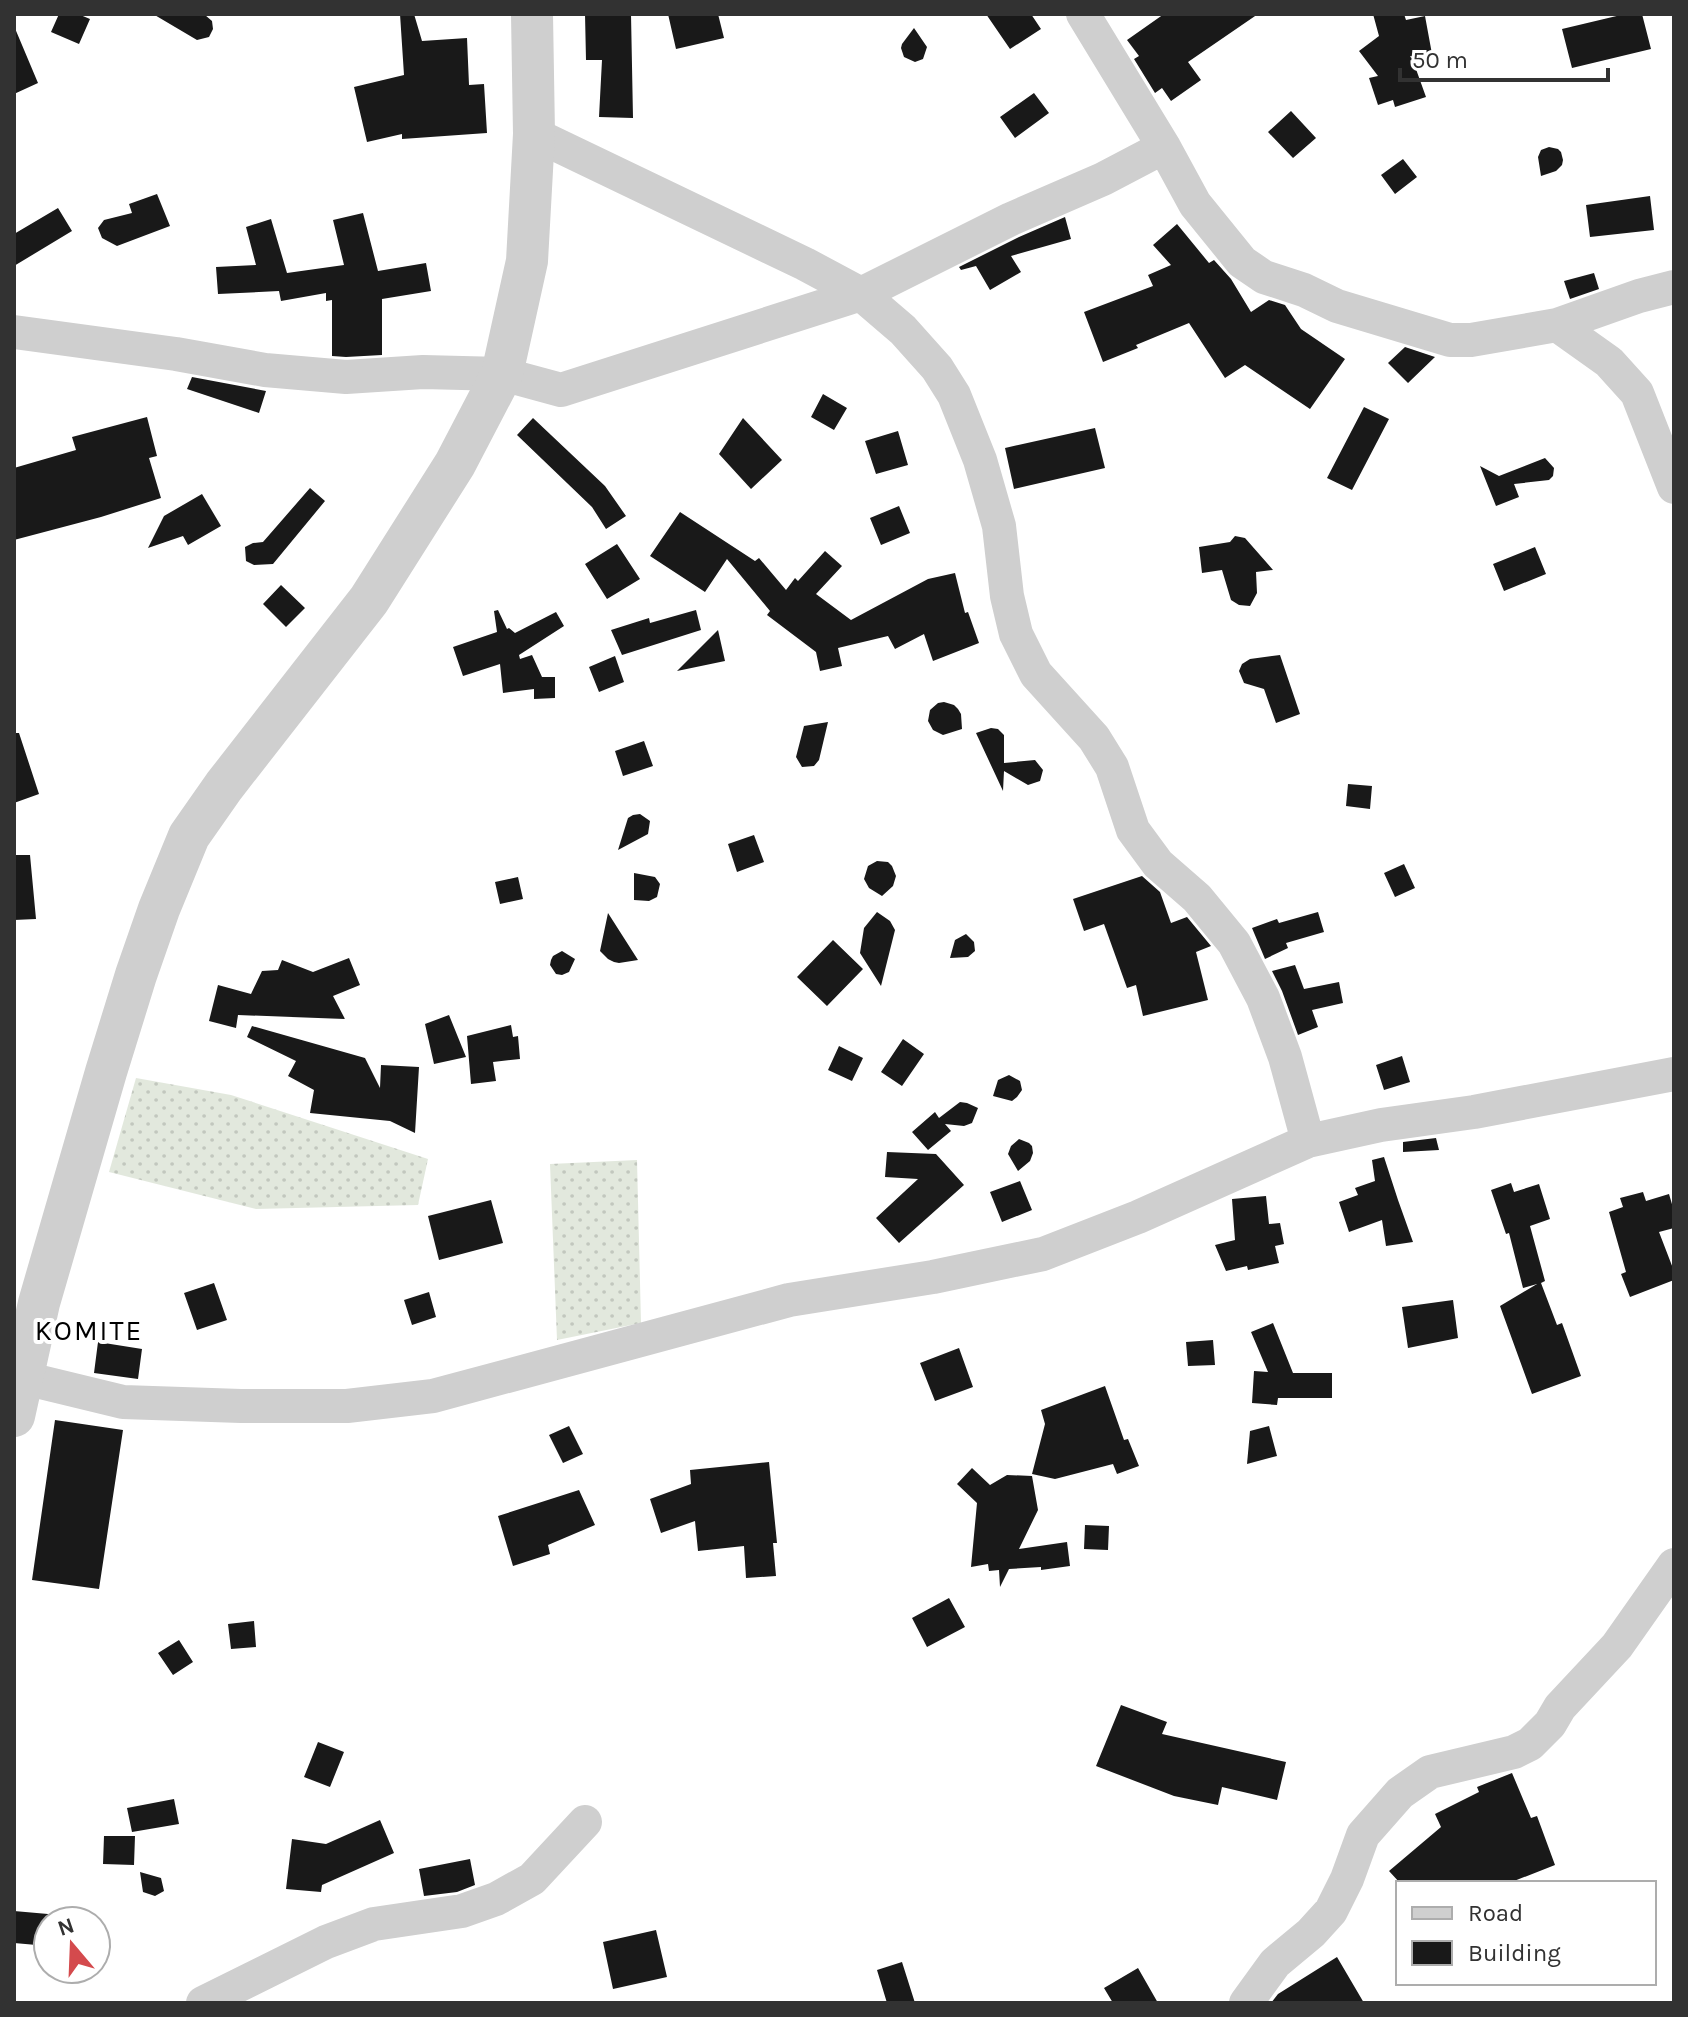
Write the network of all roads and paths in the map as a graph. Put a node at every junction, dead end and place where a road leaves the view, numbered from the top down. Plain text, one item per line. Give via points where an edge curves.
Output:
1 (532, 14) edge
2 (1083, 14) edge
3 (534, 134) junction
4 (1164, 147) junction
5 (1674, 287) edge
6 (861, 294) junction
7 (1557, 325) junction
8 (14, 332) edge
9 (502, 374) junction
10 (1674, 487) edge
11 (1674, 1074) edge
12 (1308, 1141) junction
13 (27, 1300) edge
14 (19, 1397) edge
15 (1674, 1565) edge
16 (585, 1822) dead end
17 (203, 2003) edge
18 (1246, 2003) edge

1 - 3 street
2 - 4 street
3 - 6 street
3 - 9 street via 527,261
4 - 6 street
4 - 7 street via 1216,233 1264,277 1337,306 1450,340
5 - 7 street
6 - 9 street via 561,390
6 - 12 street via 903,330 954,395 999,526 1016,634 1036,674 1094,738 1112,767 1133,830 1158,864 1197,898 1234,943 1263,998
7 - 10 street via 1609,362 1637,393
8 - 9 street via 346,377
9 - 13 street via 455,464 369,600 189,836 159,909
11 - 12 street
12 - 14 street via 1043,1254 789,1300 433,1396 347,1406
13 - 14 street
15 - 18 street via 1617,1646 1530,1744 1430,1772 1400,1793 1363,1835 1331,1911 1275,1963
16 - 17 street via 532,1879 496,1899 462,1911 374,1924

